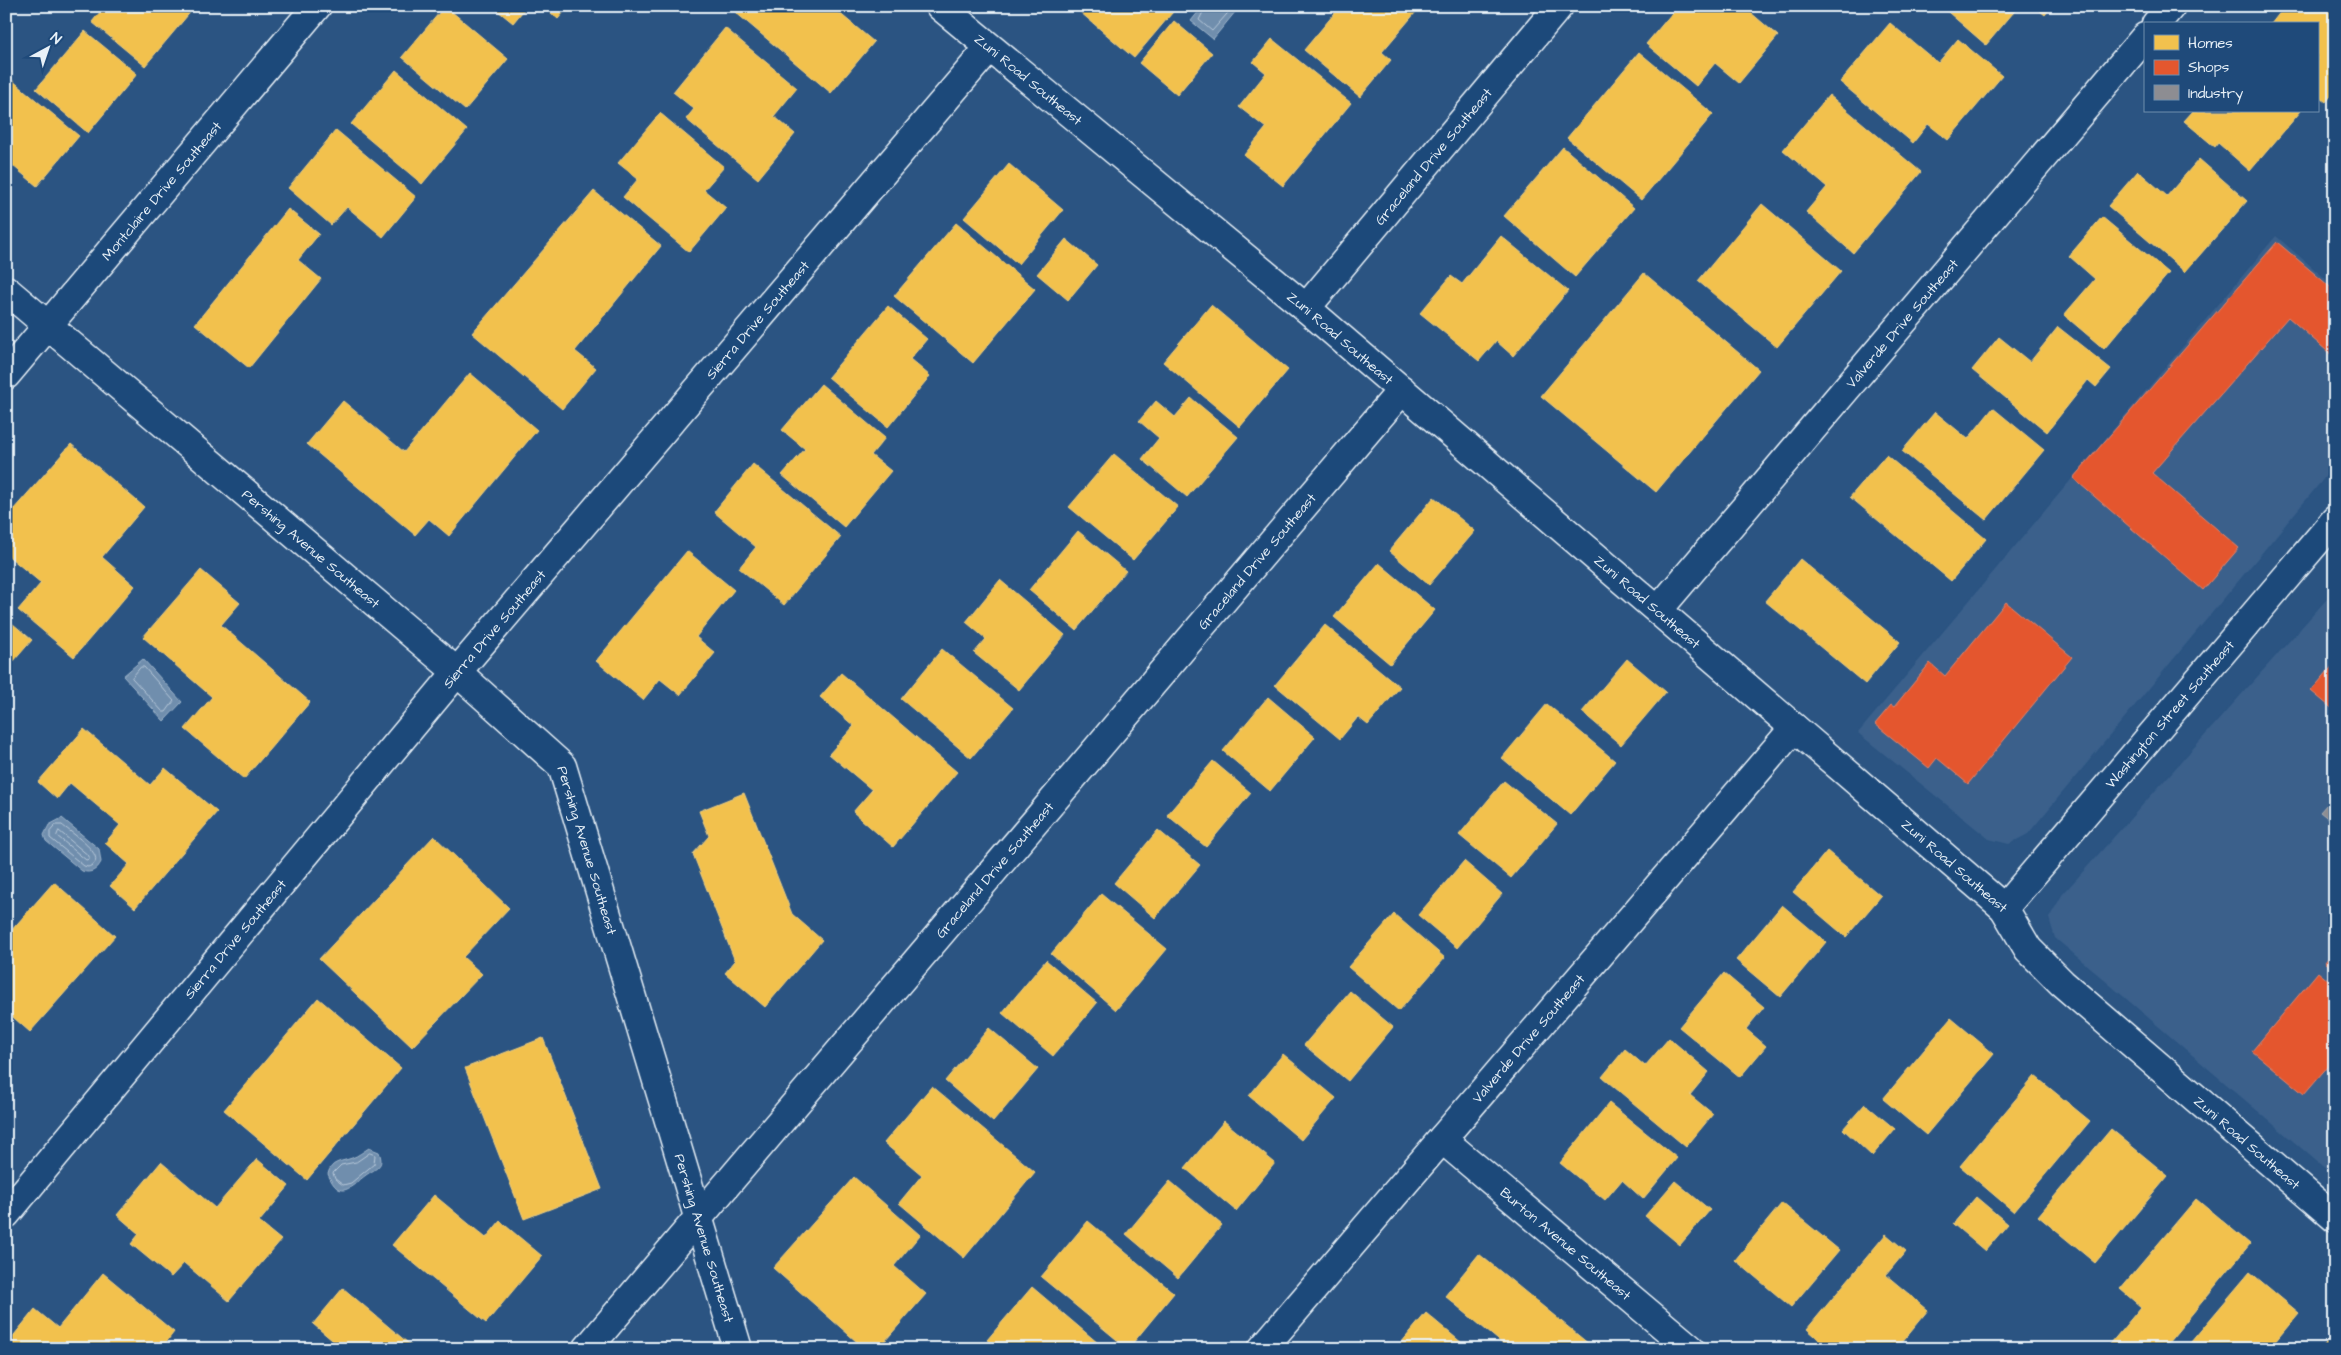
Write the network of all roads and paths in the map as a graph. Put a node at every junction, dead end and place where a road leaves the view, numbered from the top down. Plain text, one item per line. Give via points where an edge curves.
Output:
1 (317, 6) edge
2 (1559, 6) edge
3 (2170, 6) edge
4 (943, 7) edge
5 (2158, 22) edge
6 (2144, 38) edge
7 (989, 48) junction
8 (6, 290) edge
9 (1306, 308) junction
10 (48, 325) junction
11 (6, 375) edge
12 (1402, 390) junction
13 (2335, 520) edge
14 (1659, 609) junction
15 (457, 672) junction
16 (1794, 728) junction
17 (2004, 908) junction
18 (1442, 1139) junction
19 (6, 1214) edge
20 (699, 1217) junction
21 (2335, 1218) edge
22 (587, 1349) edge
23 (738, 1349) edge
24 (1262, 1349) edge
25 (1691, 1349) edge

1 - 10 street, Montclaire Drive Southeast
2 - 9 street, Graceland Drive Southeast
3 - 5 street
4 - 7 street, Zuni Road Southeast
6 - 14 street, Valverde Drive Southeast
7 - 9 street, Zuni Road Southeast
7 - 15 street, Sierra Drive Southeast
8 - 10 street, Pershing Avenue Southeast
9 - 12 street, Zuni Road Southeast
10 - 11 street, Montclaire Drive Southeast
10 - 15 street, Pershing Avenue Southeast
12 - 14 street, Zuni Road Southeast
12 - 20 street, Graceland Drive Southeast
13 - 17 street, Washington Street Southeast
14 - 16 street, Zuni Road Southeast
15 - 19 street, Sierra Drive Southeast
15 - 20 street, Pershing Avenue Southeast via 562,766
16 - 17 street, Zuni Road Southeast
16 - 18 street, Valverde Drive Southeast
17 - 21 street, Zuni Road Southeast via 2028,949 2062,983
18 - 24 street, Valverde Drive Southeast
18 - 25 street, Burton Avenue Southeast
20 - 22 street, Graceland Drive Southeast
20 - 23 street, Pershing Avenue Southeast

